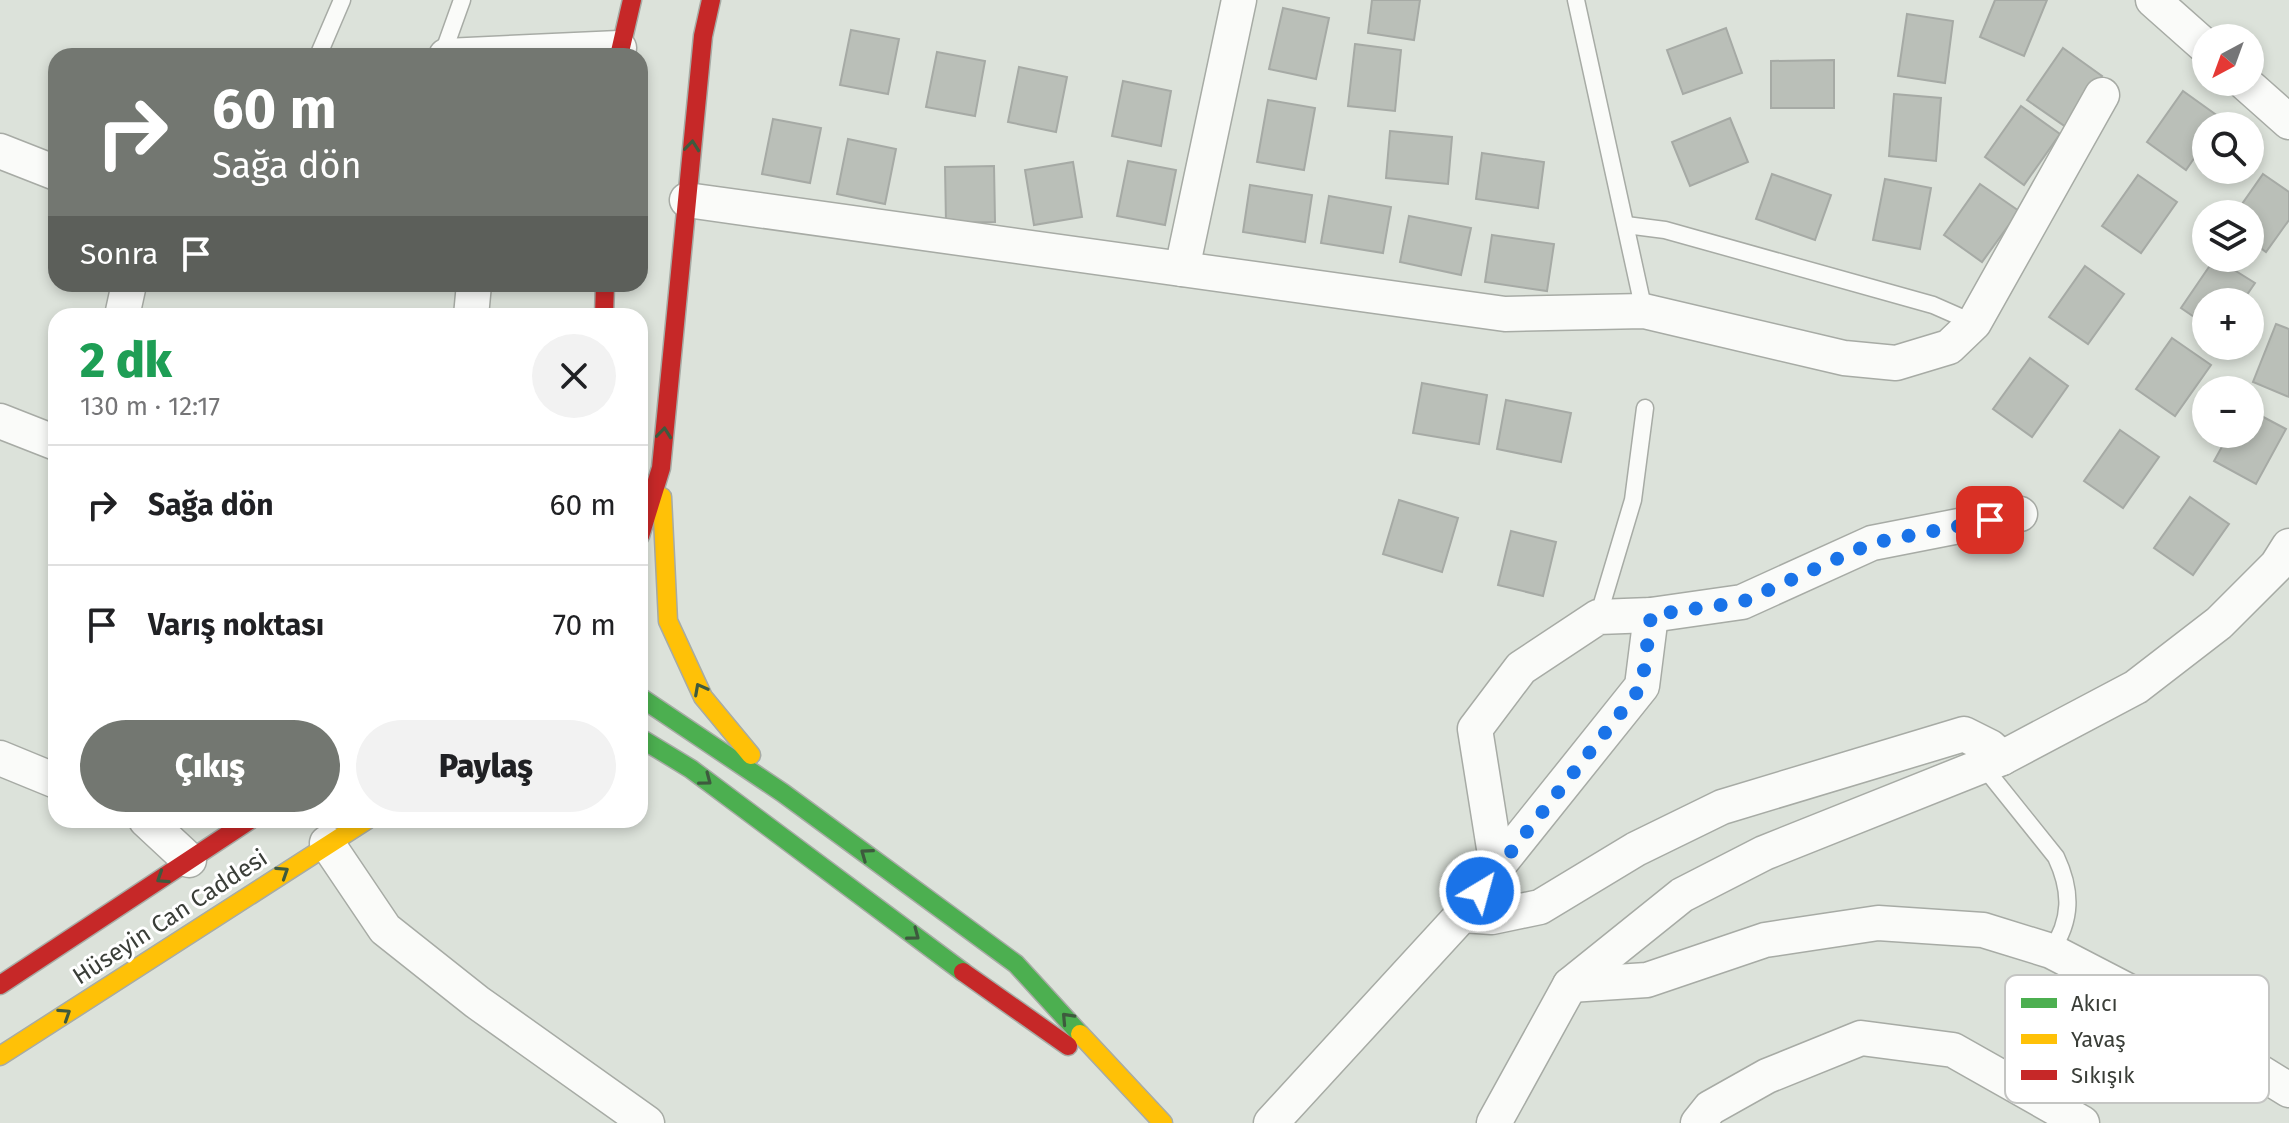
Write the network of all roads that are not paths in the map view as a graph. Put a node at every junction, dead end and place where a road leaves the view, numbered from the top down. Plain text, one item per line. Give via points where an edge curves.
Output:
1 (342, 0) edge
2 (462, 0) edge
3 (632, 0) edge
4 (711, 0) edge
5 (1239, 0) edge
6 (1576, 0) edge
7 (2153, 0) edge
8 (2192, 35) edge
9 (321, 48) edge
10 (447, 48) edge
11 (620, 48) edge
12 (2102, 95) dead end
13 (2260, 96) edge
14 (2289, 122) edge
15 (0, 151) edge
16 (48, 170) edge
17 (687, 200) junction
18 (1626, 225) junction
19 (1182, 269) junction
20 (1644, 311) junction
21 (1974, 323) junction
22 (1645, 408) dead end
23 (0, 421) edge
24 (48, 440) edge
25 (661, 468) junction
26 (648, 510) edge
27 (2020, 514) dead end
28 (2289, 546) edge
29 (1651, 615) junction
30 (1598, 617) junction
31 (648, 702) edge
32 (648, 743) edge
33 (0, 758) edge
34 (1992, 762) junction
35 (48, 778) edge
36 (783, 793) junction
37 (155, 828) edge
38 (238, 828) edge
39 (353, 828) edge
40 (327, 843) junction
41 (189, 860) junction
42 (1497, 867) junction
43 (1462, 915) junction
44 (2051, 951) junction
45 (2097, 975) edge
46 (0, 985) edge
47 (1570, 985) junction
48 (0, 1056) edge
49 (2269, 1078) edge
50 (2005, 1079) edge
51 (2289, 1090) edge
52 (1139, 1095) junction
53 (2047, 1103) edge
54 (647, 1123) edge
55 (1163, 1123) edge
56 (1271, 1123) edge
57 (1494, 1123) edge
58 (1698, 1123) edge
59 (2082, 1123) edge

1 - 9 lane
2 - 10 lane
3 - 11 main road
17 -> 4 main road
5 - 19 street
6 - 18 lane
7 - 8 street
12 - 21 street
13 - 14 street
15 - 16 street
17 - 19 street
25 -> 17 main road
18 - 20 lane
18 - 21 lane via 1665,230 1933,305
19 - 20 street via 1505,314
20 - 21 street via 1844,358 1896,363 1949,347
22 - 30 lane via 1633,500
23 - 24 street
25 - 26 main road
36 -> 25 main road via 703,697 668,621
27 - 29 street via 1872,543 1742,602
28 - 34 street via 2219,623 2136,687
29 - 30 street
29 - 42 street via 1642,686
30 - 42 street via 1521,668 1475,729
31 - 36 main road
32 -> 52 main road
33 - 35 street
34 - 43 street via 1990,747 1964,734 1722,807 1636,849 1540,907 1492,917
34 - 44 lane via 2064,875 2068,913
34 - 47 street via 1764,853 1682,895
52 -> 36 main road via 1016,964
37 - 41 street
38 - 41 main road, Hüseyin Can Caddesi
39 - 40 main road, Hüseyin Can Caddesi
48 -> 40 main road, Hüseyin Can Caddesi
40 - 54 street via 385,929
41 -> 46 main road, Hüseyin Can Caddesi
42 - 43 street
43 - 56 street
44 - 45 street
44 - 47 street via 1983,930 1878,923 1765,940 1647,980
47 - 57 street
49 - 51 street
50 - 58 street via 1953,1050 1861,1038 1767,1076 1710,1108
52 - 55 main road
53 - 59 street

